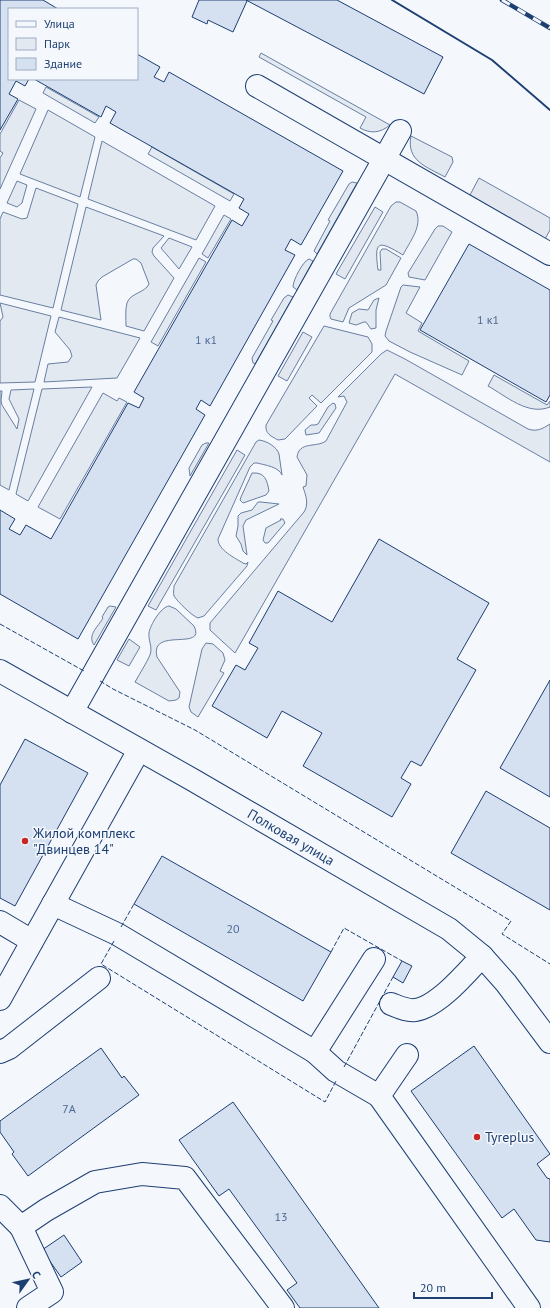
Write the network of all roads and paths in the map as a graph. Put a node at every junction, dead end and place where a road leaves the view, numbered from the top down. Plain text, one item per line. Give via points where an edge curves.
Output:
1 (257, 86) dead end
2 (400, 131) dead end
3 (385, 159) junction
4 (550, 254) edge
5 (0, 671) edge
6 (72, 712) junction
7 (140, 750) junction
8 (52, 904) junction
9 (0, 922) edge
10 (32, 941) junction
11 (482, 956) junction
12 (374, 959) dead end
13 (99, 978) dead end
14 (0, 999) edge
15 (391, 1004) dead end
16 (550, 1042) edge
17 (0, 1052) edge
18 (314, 1052) junction
19 (407, 1055) dead end
20 (379, 1096) junction
21 (0, 1206) edge
22 (21, 1227) junction
23 (282, 1307) edge
24 (28, 1308) edge
25 (529, 1308) edge

1 - 3 street
2 - 3 street
3 - 4 street
3 - 6 street
5 - 6 street, Полковая улица
6 - 7 street, Полковая улица
7 - 8 street
7 - 11 street, Полковая улица via 449,929
8 - 10 street
8 - 18 street via 117,934
9 - 10 street
10 - 14 street
11 - 15 street via 435,1002 416,1010 406,1010
11 - 16 street, Полковая улица via 506,983
12 - 18 street
13 - 17 street via 9,1048
18 - 20 street via 336,1071
19 - 20 street
20 - 25 street
21 - 22 street
22 - 23 street via 96,1182 142,1174 185,1178
22 - 24 street via 52,1292

